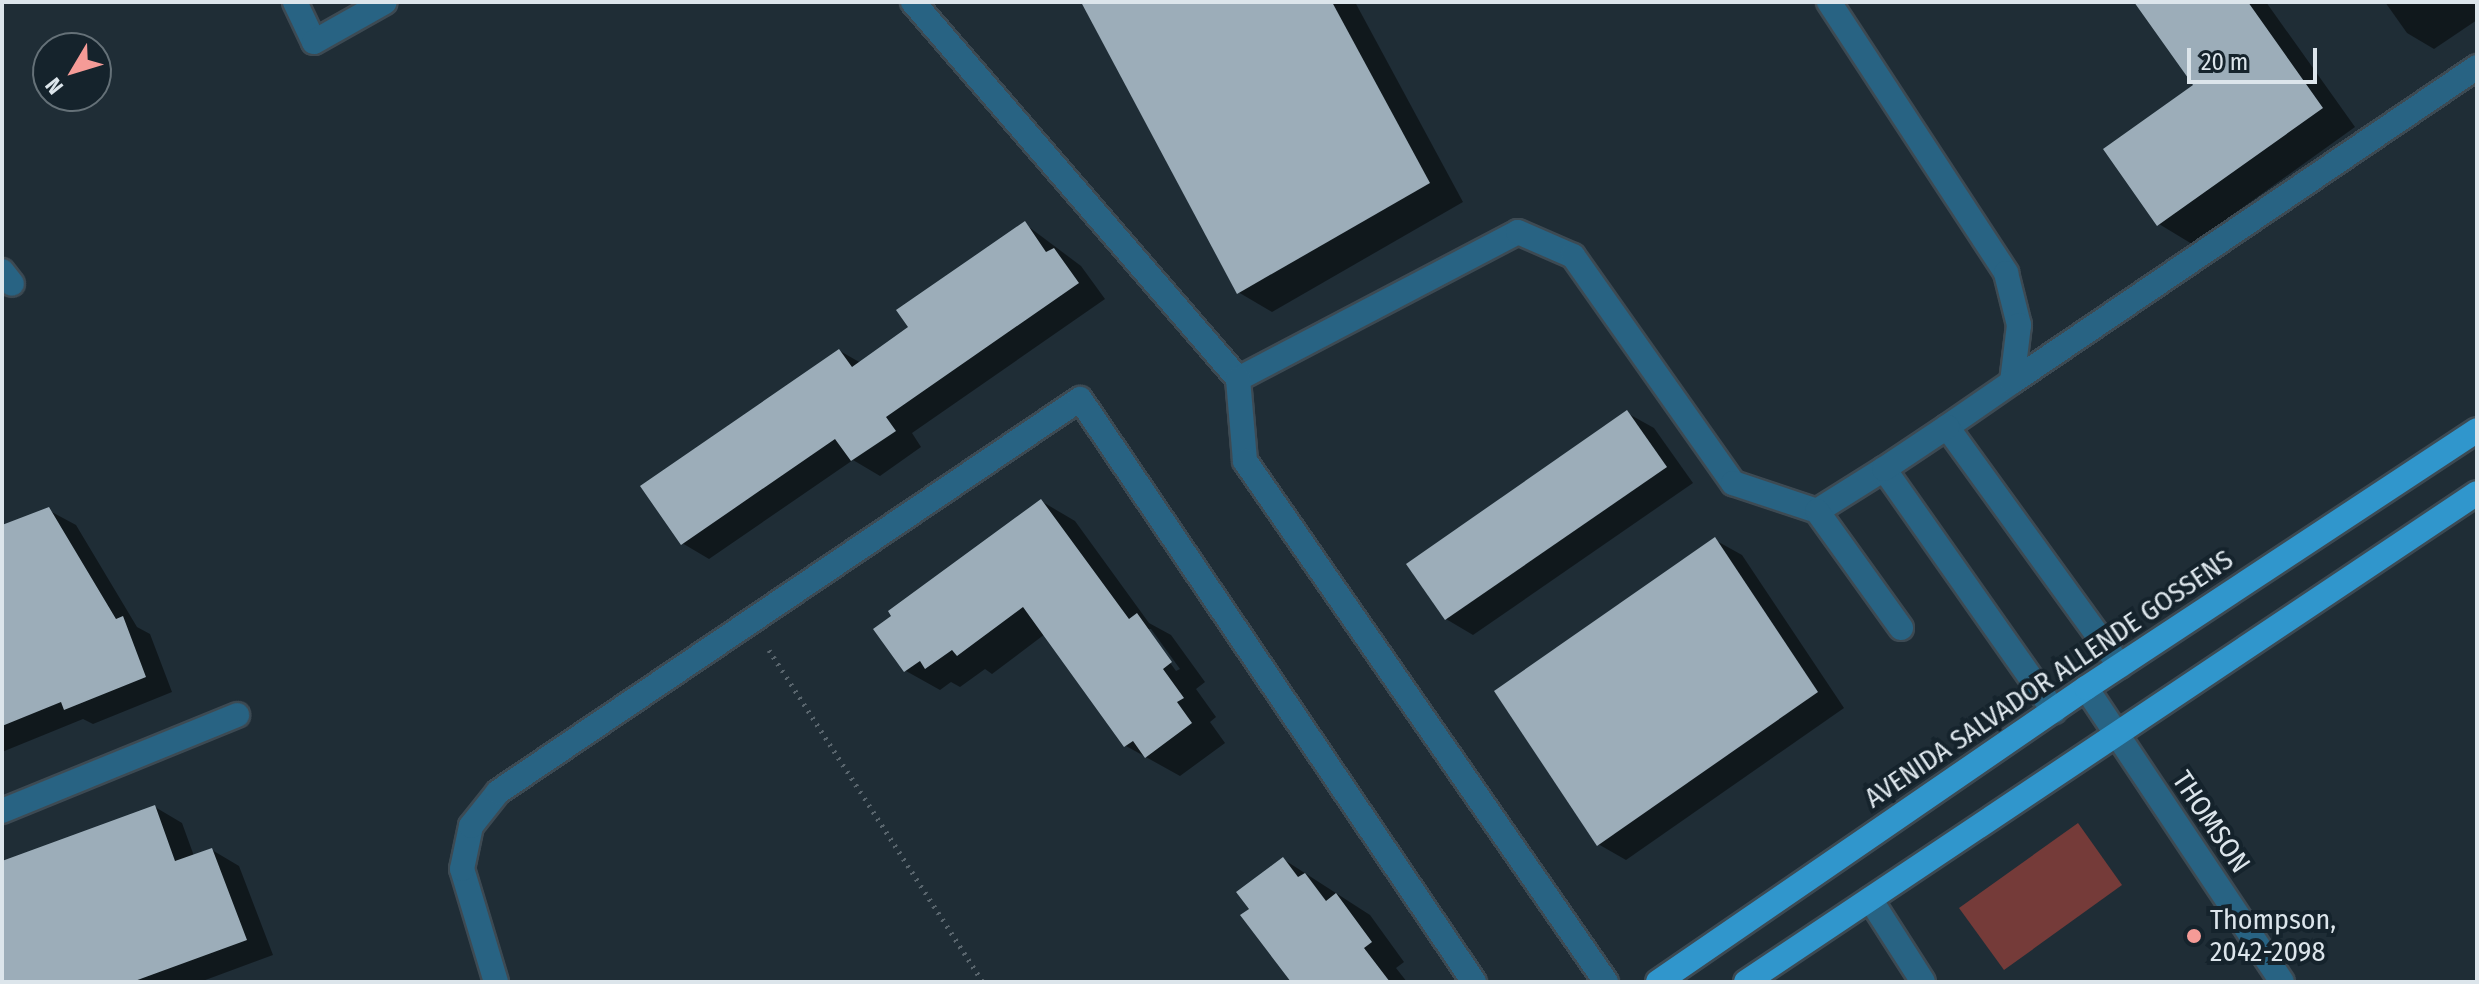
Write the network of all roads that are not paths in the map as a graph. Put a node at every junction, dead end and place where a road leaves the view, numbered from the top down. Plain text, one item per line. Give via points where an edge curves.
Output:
1 (295, 2) edge
2 (385, 2) edge
3 (913, 2) edge
4 (1829, 2) edge
5 (2477, 67) edge
6 (1238, 379) junction
7 (2012, 382) junction
8 (1947, 427) junction
9 (2477, 430) edge
10 (1884, 469) junction
11 (2477, 493) edge
12 (1817, 511) junction
13 (1901, 628) dead end
14 (2120, 666) junction
15 (2086, 688) junction
16 (2054, 711) junction
17 (237, 715) dead end
18 (2117, 735) junction
19 (2, 811) edge
20 (1870, 899) junction
21 (496, 982) edge
22 (1474, 982) edge
23 (1606, 982) edge
24 (1658, 982) edge
25 (1746, 982) edge
26 (1923, 982) edge
27 (2282, 982) edge

1 - 2 street via 314,42
3 - 6 street
4 - 7 street via 2006,273 2019,325
5 - 7 street
6 - 12 street via 1518,232 1573,256 1733,483
6 - 23 street via 1245,461
7 - 8 street
8 - 10 street
8 - 14 street
9 - 14 main road, AVENIDA SALVADOR ALLENDE GOSSENS
10 - 12 street
10 - 16 street
11 - 18 main road
12 - 13 street
14 - 15 main road, AVENIDA SALVADOR ALLENDE GOSSENS
15 - 16 main road, AVENIDA SALVADOR ALLENDE GOSSENS
15 - 18 street, THOMSON
16 - 24 main road, AVENIDA SALVADOR ALLENDE GOSSENS
17 - 19 street
18 - 20 main road
18 - 27 street, THOMSON
20 - 25 main road
20 - 26 street
21 - 22 street via 462,869 471,826 498,792 1080,399

